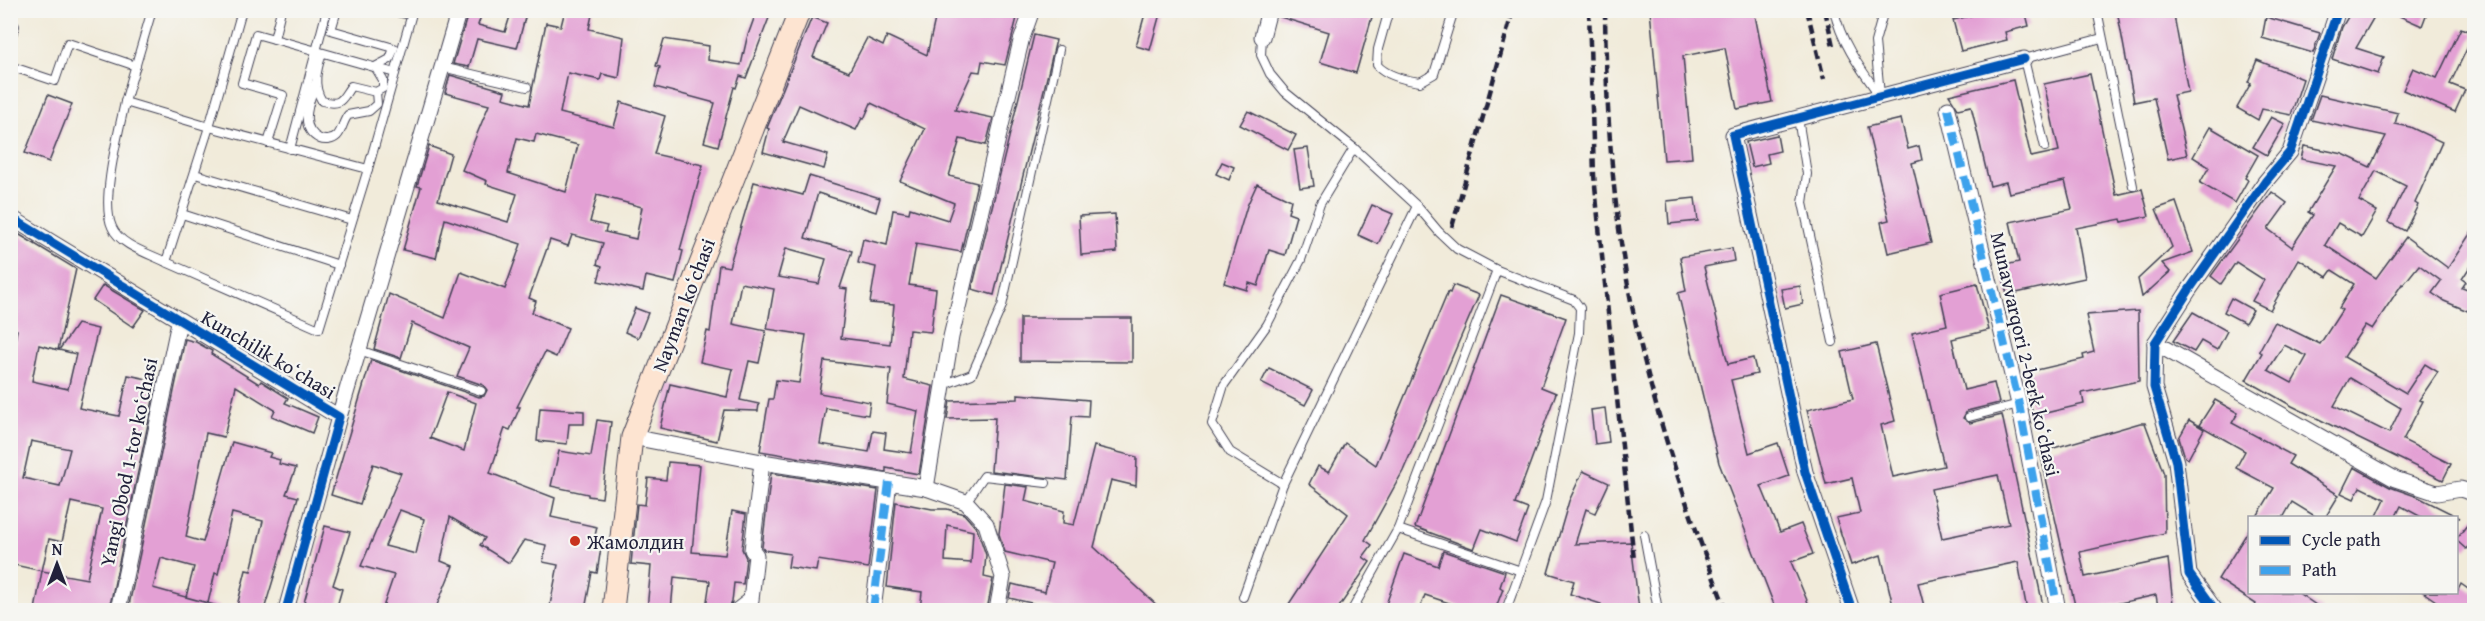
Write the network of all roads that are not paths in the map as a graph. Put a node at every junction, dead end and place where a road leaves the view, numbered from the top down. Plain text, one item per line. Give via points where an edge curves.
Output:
1 (152, 10) edge
2 (242, 10) edge
3 (281, 10) edge
4 (327, 10) edge
5 (337, 10) edge
6 (388, 10) edge
7 (406, 10) edge
8 (412, 10) edge
9 (459, 10) edge
10 (800, 10) edge
11 (1032, 10) edge
12 (1269, 10) edge
13 (1389, 10) edge
14 (1454, 10) edge
15 (1834, 10) edge
16 (1884, 10) edge
17 (2097, 10) edge
18 (2338, 10) edge
19 (10, 25) edge
20 (1262, 37) joint
21 (2102, 38) junction
22 (274, 39) junction
23 (10, 40) edge
24 (1059, 50) dead end
25 (319, 52) junction
26 (2024, 59) junction
27 (10, 66) edge
28 (136, 66) junction
29 (375, 67) junction
30 (442, 67) junction
31 (395, 73) junction
32 (316, 81) junction
33 (527, 87) dead end
34 (376, 92) junction
35 (1880, 96) junction
36 (125, 102) junction
37 (1948, 109) dead end
38 (1798, 117) junction
39 (209, 127) junction
40 (268, 143) junction
41 (2044, 147) dead end
42 (1354, 148) junction
43 (290, 149) junction
44 (368, 169) junction
45 (195, 174) junction
46 (2133, 186) dead end
47 (1417, 206) junction
48 (182, 214) junction
49 (10, 217) edge
50 (352, 220) junction
51 (166, 262) junction
52 (339, 265) junction
53 (1497, 270) junction
54 (179, 322) junction
55 (1833, 342) dead end
56 (2155, 343) junction
57 (359, 350) junction
58 (943, 385) junction
59 (481, 391) dead end
60 (2019, 404) junction
61 (339, 417) junction
62 (1969, 417) dead end
63 (632, 437) junction
64 (762, 462) junction
65 (889, 482) junction
66 (1046, 483) dead end
67 (1283, 484) junction
68 (926, 488) junction
69 (2475, 493) edge
70 (966, 502) junction
71 (1398, 528) junction
72 (1644, 535) dead end
73 (1521, 571) junction
74 (1243, 597) dead end
75 (997, 609) edge
76 (118, 610) edge
77 (286, 610) edge
78 (613, 610) edge
79 (738, 610) edge
80 (873, 610) edge
81 (1020, 610) edge
82 (1353, 610) edge
83 (1506, 610) edge
84 (1658, 610) edge
85 (1852, 610) edge
86 (2058, 610) edge
87 (2216, 610) edge

1 - 28 lane
2 - 39 lane
3 - 22 lane
4 - 25 lane
5 - 29 lane via 331,30 394,48 390,59
6 - 7 lane via 405,15
8 - 31 lane
9 - 30 street
10 - 63 main road, Nayman koʻchasi
11 - 58 street via 1021,41
12 - 20 street
13 - 14 lane via 1377,65 1382,71 1420,82 1434,74
15 - 35 lane via 1856,62
16 - 35 lane via 1875,42
17 - 21 lane
18 - 56 street via 2290,152 2188,290
19 - 23 lane via 15,26
20 - 42 lane via 1261,55 1270,74 1285,92
21 - 26 lane
21 - 46 lane
22 - 25 lane
22 - 40 lane via 256,34 242,83 283,95
24 - 58 lane via 1002,306 972,374
25 - 29 lane
25 - 32 lane
25 - 43 lane
26 - 35 street
26 - 41 lane
27 - 28 lane via 54,81 68,43
28 - 36 lane
29 - 31 lane
29 - 34 lane via 383,80 383,88
30 - 33 lane
30 - 57 street
31 - 44 lane
32 - 34 lane via 322,101 334,104 343,100 351,86
32 - 34 lane via 306,123 321,140 339,135 348,115 369,111 377,104
35 - 38 street
36 - 39 lane
36 - 51 lane via 115,145 108,208 112,228 127,243
37 - 60 street, Munavvarqori 2-berk koʻchasi
38 - 55 lane via 1807,174 1803,203
38 - 85 street via 1733,135 1805,472
39 - 40 lane
39 - 45 lane
40 - 43 lane
42 - 47 lane
42 - 67 lane via 1320,204 1301,260 1267,325 1224,385 1212,424 1230,452
43 - 44 lane
44 - 50 lane
45 - 48 lane
45 - 50 lane
47 - 53 lane via 1457,249
47 - 67 lane
48 - 51 lane
48 - 52 lane
49 - 54 street, Kunchilik koʻchasi
50 - 52 lane
51 - 52 lane via 319,328
53 - 71 lane
53 - 73 lane via 1574,300 1581,315 1546,501
54 - 61 street, Kunchilik koʻchasi
54 - 76 street, Yangi Obod 1-tor koʻchasi
56 - 69 street via 2395,479 2437,493 2460,489
56 - 87 street via 2154,387 2176,462 2189,573
57 - 59 lane
57 - 61 street
58 - 68 street
60 - 62 lane
60 - 86 street, Munavvarqori 2-berk koʻchasi
61 - 77 street, Kunchilik koʻchasi
63 - 64 street
63 - 78 main road, Nayman koʻchasi
64 - 65 street
64 - 79 street via 751,600
65 - 68 street
65 - 80 street
66 - 70 lane via 984,476
67 - 74 lane
68 - 70 street
70 - 75 street via 986,524 1003,577
71 - 73 lane
71 - 82 lane
72 - 84 lane
73 - 83 lane
75 - 81 lane

